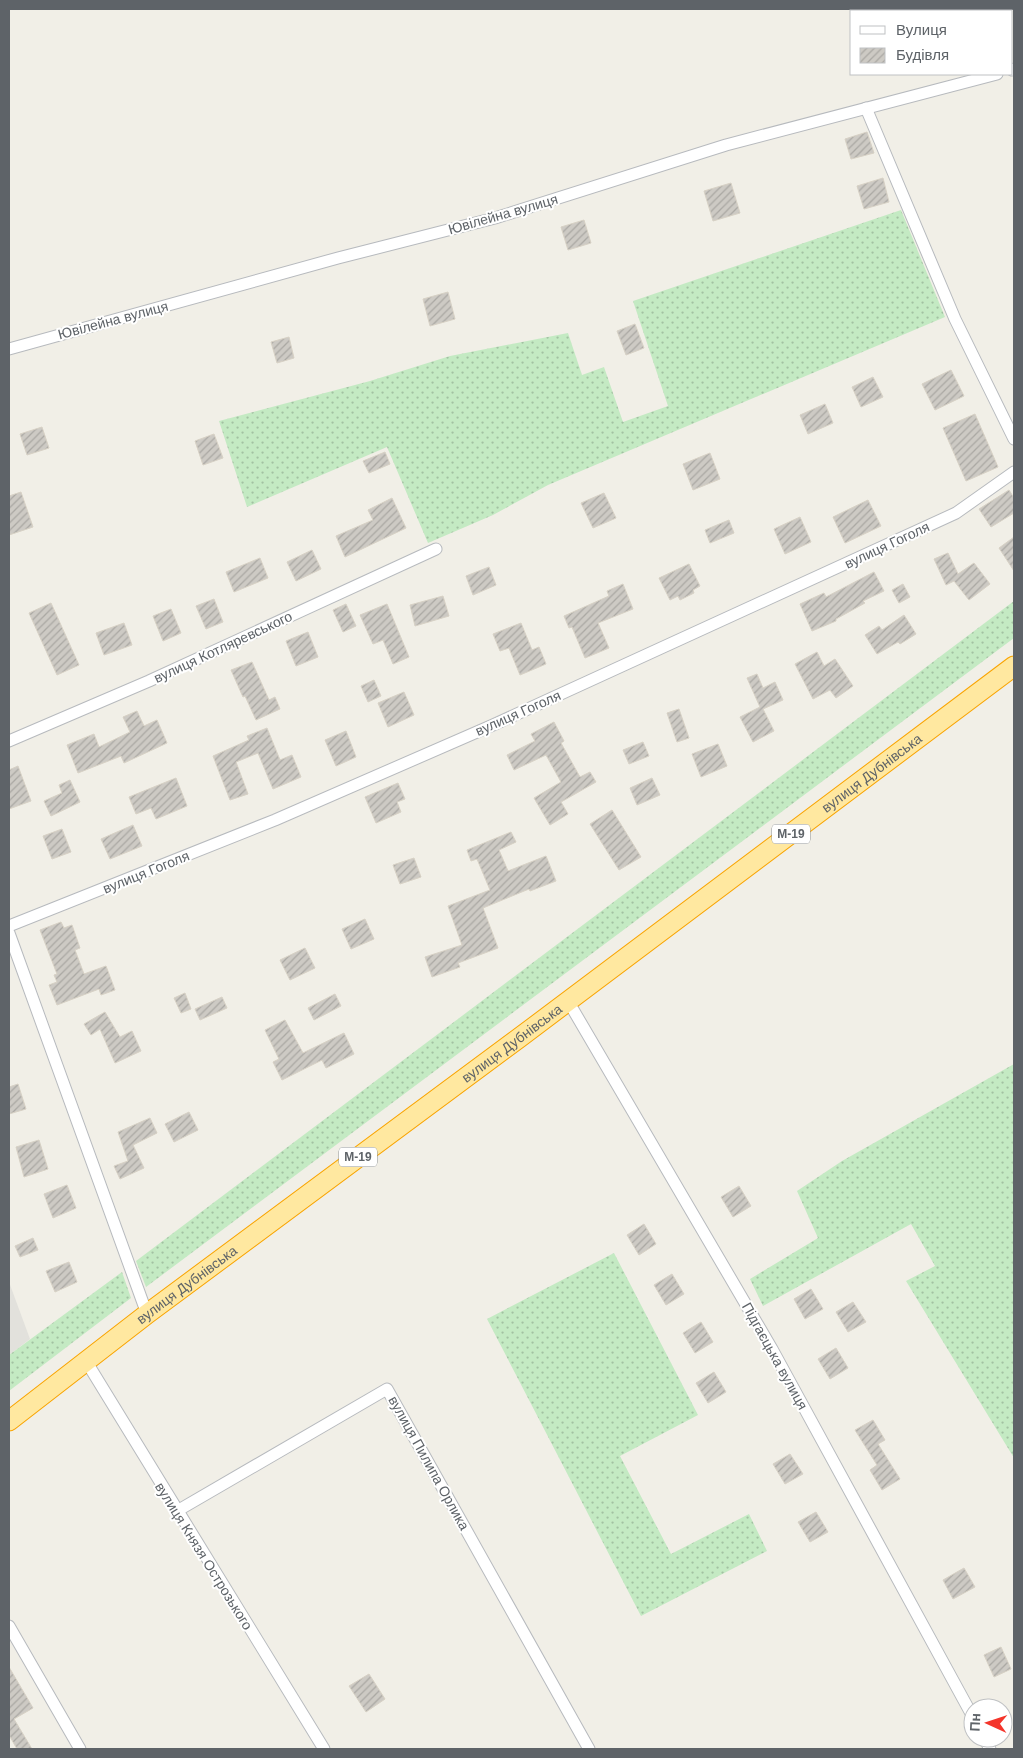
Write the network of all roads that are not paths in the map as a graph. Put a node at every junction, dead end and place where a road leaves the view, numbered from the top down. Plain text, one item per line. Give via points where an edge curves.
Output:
1 (993, 75) edge
2 (866, 108) junction
3 (9, 349) edge
4 (1014, 439) edge
5 (1014, 472) edge
6 (436, 549) dead end
7 (1014, 666) edge
8 (9, 742) edge
9 (9, 926) edge
10 (9, 932) edge
11 (568, 1001) junction
12 (147, 1314) junction
13 (86, 1361) junction
14 (9, 1421) edge
15 (177, 1511) junction
16 (9, 1626) edge
17 (963, 1699) edge
18 (80, 1749) edge
19 (324, 1749) edge
20 (589, 1749) edge

1 - 2 street, Ювілейна вулиця
2 - 3 street, Ювілейна вулиця via 726,145 495,218
2 - 4 street via 955,319
5 - 9 street, вулиця Гоголя via 956,513 502,721 275,820
6 - 8 street, вулиця Котляревського
7 - 11 highway, вулиця Дубнівська / М-19
10 - 12 street
11 - 12 highway, вулиця Дубнівська / М-19
11 - 17 street, Підгаєцька вулиця via 772,1349
12 - 13 highway, вулиця Дубнівська / М-19
13 - 14 highway, вулиця Дубнівська / М-19
13 - 15 street, вулиця Князя Острозького
15 - 19 street, вулиця Князя Острозького
15 - 20 street, вулиця Пилипа Орлика via 387,1389
16 - 18 street

